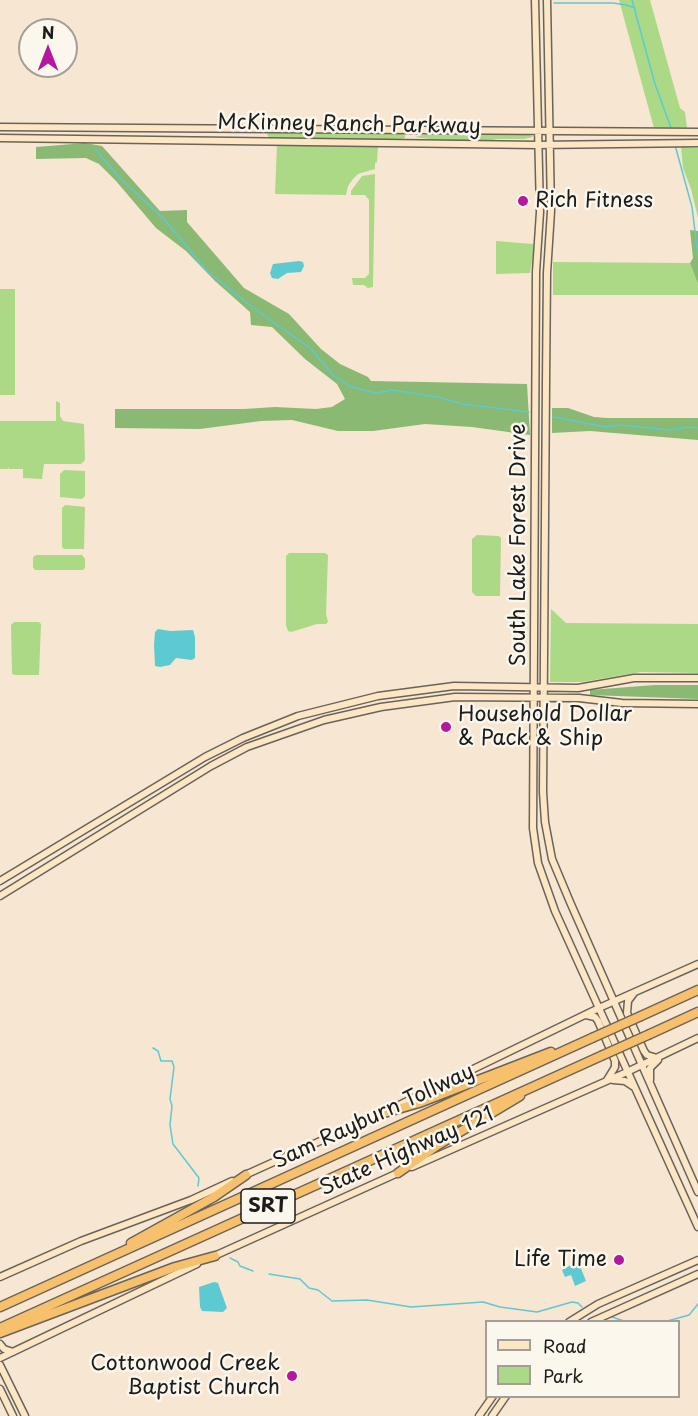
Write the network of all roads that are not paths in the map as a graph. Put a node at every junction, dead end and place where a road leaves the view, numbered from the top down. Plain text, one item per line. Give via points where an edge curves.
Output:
1 (535, 0) edge
2 (547, 0) edge
3 (548, 58) junction
4 (536, 59) junction
5 (0, 126) edge
6 (411, 130) junction
7 (549, 131) junction
8 (639, 131) junction
9 (538, 132) junction
10 (698, 132) edge
11 (0, 138) edge
12 (412, 143) junction
13 (622, 143) junction
14 (698, 143) edge
15 (549, 144) junction
16 (538, 145) junction
17 (536, 279) junction
18 (547, 279) junction
19 (536, 382) junction
20 (546, 382) junction
21 (698, 678) edge
22 (534, 686) junction
23 (543, 686) junction
24 (543, 698) junction
25 (534, 699) junction
26 (698, 704) edge
27 (0, 881) edge
28 (0, 896) edge
29 (698, 964) edge
30 (580, 966) junction
31 (698, 990) edge
32 (634, 992) junction
33 (614, 1001) junction
34 (598, 1008) junction
35 (698, 1012) edge
36 (582, 1016) junction
37 (698, 1038) edge
38 (569, 1048) junction
39 (674, 1050) junction
40 (657, 1058) junction
41 (642, 1065) junction
42 (627, 1072) junction
43 (607, 1081) junction
44 (650, 1083) junction
45 (531, 1086) junction
46 (634, 1087) junction
47 (377, 1115) junction
48 (684, 1160) junction
49 (671, 1165) junction
50 (688, 1169) junction
51 (398, 1173) junction
52 (246, 1174) junction
53 (675, 1174) junction
54 (698, 1192) edge
55 (698, 1227) edge
56 (120, 1253) junction
57 (215, 1256) junction
58 (698, 1260) edge
59 (698, 1274) edge
60 (0, 1277) edge
61 (598, 1304) junction
62 (0, 1307) edge
63 (604, 1315) junction
64 (572, 1320) edge
65 (595, 1320) edge
66 (2, 1330) edge
67 (0, 1344) edge
68 (13, 1352) junction
69 (0, 1358) edge
70 (0, 1365) edge
71 (0, 1389) edge
72 (492, 1398) edge
73 (505, 1398) edge
74 (12, 1416) edge
75 (25, 1416) edge
76 (479, 1416) edge
77 (492, 1416) edge

1 - 4 main road, South Lake Forest Drive
2 - 3 main road
3 - 4 main road
3 - 7 main road
4 - 9 main road, South Lake Forest Drive
5 - 6 main road, McKinney Ranch Parkway
6 - 9 main road, McKinney Ranch Parkway
6 - 12 main road
7 - 8 main road, McKinney Ranch Parkway
7 - 9 main road, McKinney Ranch Parkway
7 - 15 main road
8 - 10 main road, McKinney Ranch Parkway
8 - 13 main road via 640,140
9 - 16 main road, South Lake Forest Drive
11 - 12 main road, McKinney Ranch Parkway
12 - 16 main road, McKinney Ranch Parkway
13 - 14 main road, McKinney Ranch Parkway
13 - 15 main road, McKinney Ranch Parkway
15 - 16 main road, McKinney Ranch Parkway
15 - 18 main road, South Lake Forest Drive
16 - 17 main road, South Lake Forest Drive
17 - 18 main road
17 - 19 main road, South Lake Forest Drive
18 - 20 main road, South Lake Forest Drive
19 - 20 main road
19 - 22 main road, South Lake Forest Drive
20 - 23 main road, South Lake Forest Drive
21 - 23 main road via 634,678 578,688
22 - 23 main road
22 - 25 main road, South Lake Forest Drive
22 - 27 main road via 454,686 388,694 271,726 190,765
23 - 24 main road, South Lake Forest Drive
24 - 25 main road
24 - 26 main road
24 - 33 main road, South Lake Forest Drive via 543,798 552,859
25 - 28 main road via 474,697 409,702 301,727 247,747 180,784
25 - 30 main road, South Lake Forest Drive via 532,803 538,863
29 - 32 main road
30 - 34 main road, South Lake Forest Drive
30 - 36 main road via 579,973 592,1001
31 - 38 highway, Sam Rayburn Tollway / SRT, bridge
32 - 33 main road
32 - 40 main road via 627,1013 644,1051
33 - 34 main road
33 - 41 main road, South Lake Forest Drive
34 - 36 main road
34 - 42 main road, South Lake Forest Drive
35 - 45 highway, Sam Rayburn Tollway / SRT, bridge
36 - 43 main road via 598,1021 615,1061
36 - 47 main road
37 - 39 main road, State Highway 121
38 - 47 highway via 542,1054 419,1103
38 - 56 highway, Sam Rayburn Tollway / SRT
39 - 40 main road, State Highway 121
39 - 44 main road via 650,1068
40 - 41 main road, State Highway 121
41 - 42 main road, State Highway 121
41 - 44 main road, South Lake Forest Drive
42 - 43 main road, State Highway 121
42 - 46 main road, South Lake Forest Drive
43 - 46 main road via 617,1079
43 - 51 main road, State Highway 121
44 - 48 main road, South Lake Forest Drive
45 - 51 highway via 522,1096
45 - 66 highway, Sam Rayburn Tollway / SRT
46 - 49 main road, South Lake Forest Drive
47 - 52 main road
48 - 49 main road
48 - 50 main road, South Lake Forest Drive
49 - 53 main road, South Lake Forest Drive
50 - 53 main road
50 - 54 main road, South Lake Forest Drive
51 - 57 main road, State Highway 121
52 - 56 highway
52 - 60 main road
53 - 55 main road, South Lake Forest Drive
56 - 62 highway, Sam Rayburn Tollway / SRT
57 - 66 highway
57 - 68 main road, State Highway 121
58 - 61 main road
59 - 63 main road
61 - 63 main road
61 - 64 main road
63 - 65 main road
67 - 68 main road
68 - 69 main road, State Highway 121
70 - 75 main road
71 - 74 main road
72 - 76 main road
73 - 77 main road

